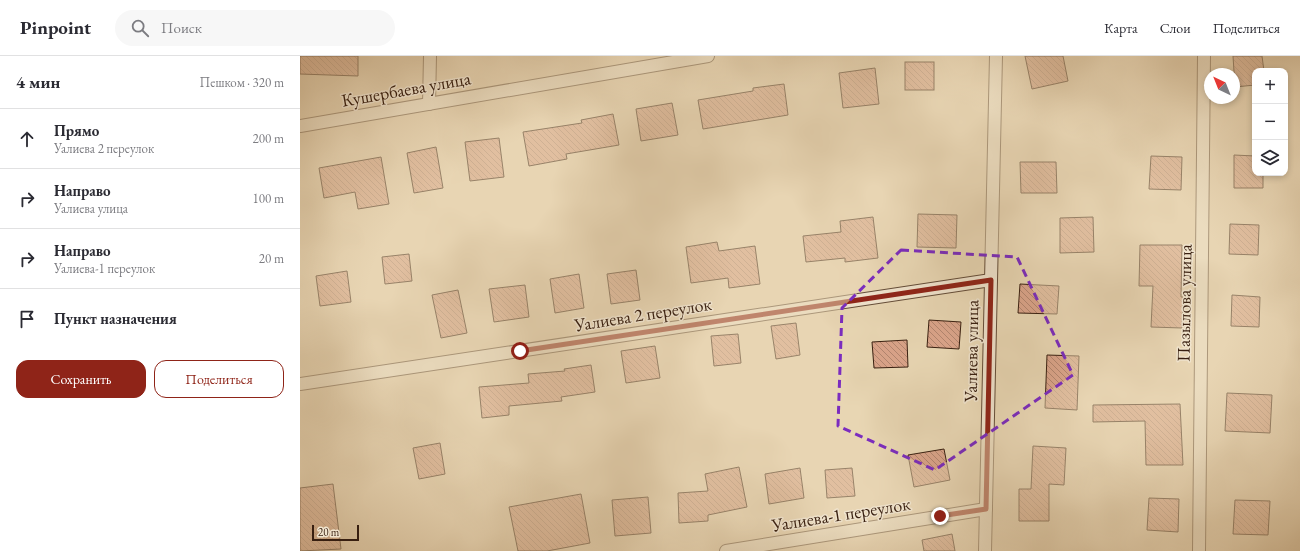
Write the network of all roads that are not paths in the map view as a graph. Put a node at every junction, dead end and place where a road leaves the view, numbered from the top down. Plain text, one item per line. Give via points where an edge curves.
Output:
1 (430, 56) edge
2 (708, 56) edge
3 (996, 56) edge
4 (1204, 56) edge
5 (429, 104) junction
6 (300, 126) edge
7 (991, 280) junction
8 (300, 384) edge
9 (986, 509) junction
10 (726, 551) edge
11 (985, 551) edge
12 (1199, 551) edge

1 - 5 street
2 - 5 street, Кушербаева улица
3 - 7 street, Уалиева улица
4 - 12 street, Пазылова улица
5 - 6 street, Кушербаева улица
7 - 8 street, Уалиева 2 переулок
7 - 9 street, Уалиева улица
9 - 10 street, Уалиева-1 переулок
9 - 11 street, Уалиева улица

